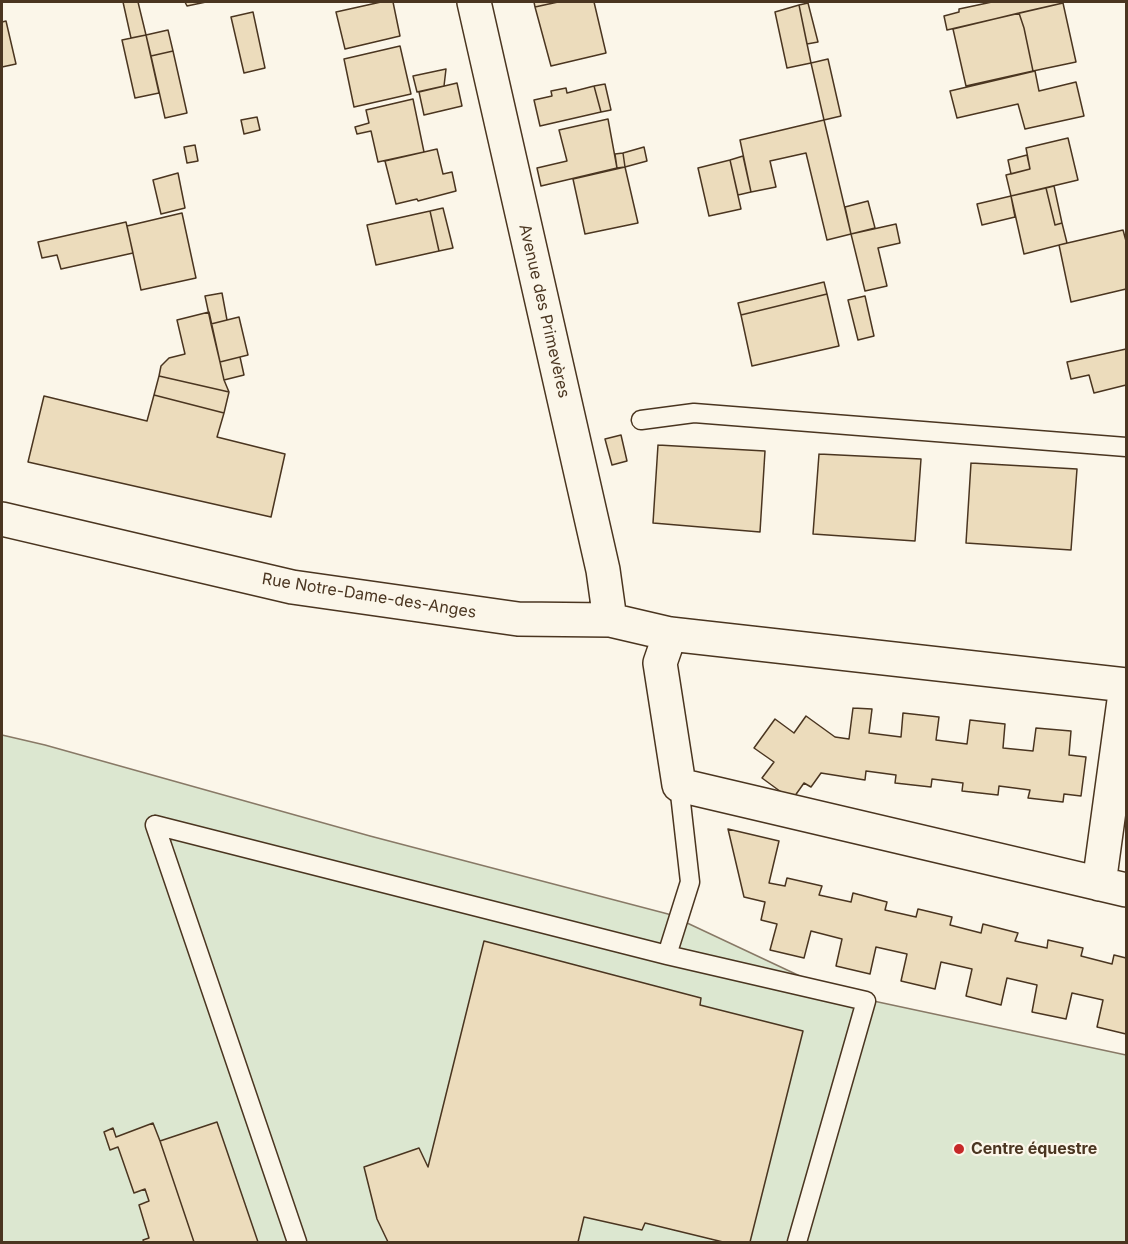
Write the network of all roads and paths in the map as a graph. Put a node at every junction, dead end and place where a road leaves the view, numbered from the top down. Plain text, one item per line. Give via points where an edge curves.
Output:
1 (474, 2) edge
2 (641, 420) dead end
3 (1126, 447) edge
4 (2, 519) edge
5 (610, 620) junction
6 (670, 634) junction
7 (1126, 685) edge
8 (679, 785) junction
9 (1113, 887) edge
10 (667, 955) junction
11 (297, 1242) edge
12 (796, 1242) edge

1 - 5 street, Avenue des Primevères via 603,570
2 - 3 lane via 694,413
4 - 5 street, Rue Notre-Dame-des-Anges via 292,587 518,619
5 - 6 street, Rue Notre-Dame-des-Anges
6 - 7 street, Rue Notre-Dame-des-Anges
6 - 8 street via 660,663
7 - 9 street
8 - 9 street
8 - 10 lane via 690,882
10 - 11 lane via 155,825
10 - 12 lane via 866,1001

